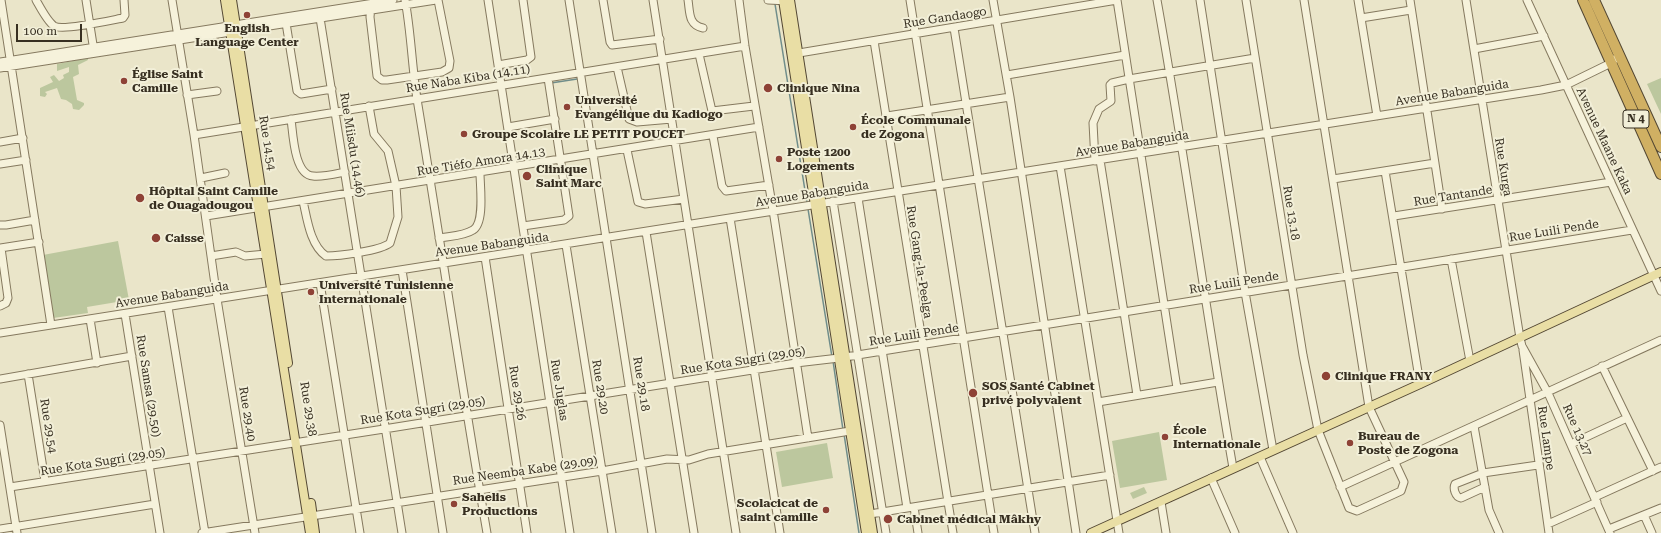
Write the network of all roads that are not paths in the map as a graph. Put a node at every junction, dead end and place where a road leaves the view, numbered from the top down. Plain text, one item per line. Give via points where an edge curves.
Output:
1 (1, 0) edge
2 (36, 0) edge
3 (86, 0) edge
4 (124, 0) edge
5 (172, 0) edge
6 (225, 0) edge
7 (232, 0) edge
8 (393, 0) edge
9 (437, 0) edge
10 (488, 0) edge
11 (523, 0) edge
12 (569, 0) edge
13 (604, 0) edge
14 (653, 0) edge
15 (688, 0) edge
16 (739, 0) edge
17 (768, 0) edge
18 (788, 0) edge
19 (910, 0) edge
20 (993, 0) edge
21 (1117, 0) edge
22 (1157, 0) edge
23 (1200, 0) edge
24 (1246, 0) edge
25 (1304, 0) edge
26 (1358, 0) edge
27 (1410, 0) edge
28 (1466, 0) edge
29 (1527, 0) edge
30 (1583, 0) edge
31 (1594, 0) edge
32 (405, 2) edge
33 (372, 5) edge
34 (1412, 10) junction
35 (320, 18) junction
36 (1362, 18) junction
37 (997, 21) junction
38 (286, 23) junction
39 (90, 24) junction
40 (233, 28) junction
41 (702, 28) dead end
42 (954, 28) junction
43 (915, 34) junction
44 (177, 36) junction
45 (1544, 36) junction
46 (660, 38) junction
47 (874, 41) junction
48 (745, 46) junction
49 (1474, 49) junction
50 (94, 50) junction
51 (799, 53) junction
52 (699, 54) junction
53 (1124, 55) junction
54 (1619, 55) junction
55 (1255, 58) junction
56 (664, 60) junction
57 (0, 62) edge
58 (10, 63) junction
59 (1611, 63) junction
60 (498, 65) junction
61 (1210, 66) junction
62 (617, 67) junction
63 (0, 68) edge
64 (581, 72) junction
65 (1170, 72) junction
66 (1007, 75) junction
67 (414, 78) junction
68 (548, 78) junction
69 (1129, 79) junction
70 (1566, 85) junction
71 (500, 86) junction
72 (332, 89) junction
73 (217, 91) dead end
74 (188, 95) junction
75 (1010, 97) junction
76 (417, 98) junction
77 (1482, 100) junction
78 (967, 104) junction
79 (369, 106) junction
80 (754, 106) junction
81 (1427, 108) junction
82 (928, 111) junction
83 (335, 112) junction
84 (887, 116) junction
85 (1377, 116) junction
86 (291, 119) junction
87 (555, 119) junction
88 (672, 119) junction
89 (1324, 124) junction
90 (249, 126) junction
91 (508, 128) junction
92 (759, 128) junction
93 (1267, 133) junction
94 (194, 135) junction
95 (713, 136) junction
96 (23, 138) junction
97 (1221, 141) junction
98 (0, 142) edge
99 (676, 142) junction
100 (1183, 147) junction
101 (1661, 147) edge
102 (627, 150) junction
103 (1141, 153) junction
104 (594, 155) junction
105 (26, 160) junction
106 (561, 160) junction
107 (1097, 160) junction
108 (1435, 163) junction
109 (0, 164) edge
110 (1060, 166) junction
111 (514, 167) junction
112 (1385, 170) junction
113 (345, 172) junction
114 (1021, 172) junction
115 (480, 173) junction
116 (225, 174) dead end
117 (1661, 174) edge
118 (201, 178) junction
119 (978, 179) junction
120 (1333, 179) junction
121 (432, 181) junction
122 (1611, 182) junction
123 (769, 185) junction
124 (940, 185) junction
125 (396, 186) junction
126 (897, 192) junction
127 (348, 193) junction
128 (858, 198) junction
129 (684, 199) junction
130 (1498, 200) junction
131 (303, 201) junction
132 (833, 201) junction
133 (818, 204) junction
134 (262, 207) junction
135 (1442, 209) junction
136 (773, 210) junction
137 (206, 216) junction
138 (1394, 216) junction
139 (730, 218) junction
140 (35, 220) junction
141 (688, 224) junction
142 (0, 225) edge
143 (523, 226) junction
144 (1632, 230) junction
145 (646, 232) junction
146 (439, 238) junction
147 (607, 239) junction
148 (39, 242) junction
149 (566, 245) junction
150 (1, 248) edge
151 (1505, 250) junction
152 (526, 251) junction
153 (358, 252) junction
154 (266, 254) junction
155 (211, 256) junction
156 (485, 257) junction
157 (1451, 259) junction
158 (442, 263) junction
159 (1400, 267) junction
160 (402, 270) junction
161 (1661, 272) edge
162 (361, 276) junction
163 (1349, 276) junction
164 (1653, 276) junction
165 (320, 283) junction
166 (1292, 285) junction
167 (274, 290) junction
168 (1245, 292) junction
169 (1661, 292) edge
170 (217, 299) junction
171 (1205, 299) junction
172 (1165, 305) junction
173 (0, 306) edge
174 (168, 307) junction
175 (1124, 312) junction
176 (125, 314) junction
177 (1083, 318) junction
178 (90, 319) junction
179 (51, 325) junction
180 (1043, 325) junction
181 (1003, 331) junction
182 (0, 334) edge
183 (965, 338) junction
184 (1661, 340) edge
185 (1521, 342) junction
186 (922, 344) junction
187 (881, 351) junction
188 (857, 355) junction
189 (132, 356) junction
190 (843, 357) junction
191 (1470, 361) junction
192 (97, 363) junction
193 (796, 363) junction
194 (1602, 366) junction
195 (754, 370) junction
196 (28, 374) junction
197 (712, 377) junction
198 (0, 379) edge
199 (1218, 382) junction
200 (670, 383) junction
201 (1420, 384) junction
202 (1177, 388) junction
203 (630, 389) junction
204 (1548, 393) junction
205 (1137, 395) junction
206 (590, 396) junction
207 (1529, 401) junction
208 (549, 402) junction
209 (1098, 402) junction
210 (1369, 407) junction
211 (508, 409) junction
212 (467, 416) junction
213 (1627, 418) junction
214 (426, 422) junction
215 (0, 424) edge
216 (1474, 426) junction
217 (384, 429) junction
218 (1318, 430) junction
219 (850, 431) junction
220 (344, 435) junction
221 (808, 438) junction
222 (298, 442) junction
223 (1571, 444) junction
224 (766, 445) junction
225 (242, 450) junction
226 (1273, 450) junction
227 (724, 452) junction
228 (1260, 457) junction
229 (193, 459) junction
230 (683, 460) junction
231 (1395, 462) junction
232 (642, 464) junction
233 (1538, 465) junction
234 (149, 466) junction
235 (1661, 467) edge
236 (1233, 468) junction
237 (602, 471) junction
238 (1652, 471) junction
239 (1483, 473) junction
240 (1110, 475) junction
241 (561, 477) junction
242 (1211, 478) junction
243 (45, 481) junction
244 (1069, 482) junction
245 (520, 483) junction
246 (10, 487) junction
247 (1340, 487) junction
248 (1485, 487) junction
249 (1028, 489) junction
250 (480, 490) junction
251 (438, 496) junction
252 (988, 496) junction
253 (1596, 500) junction
254 (948, 501) junction
255 (397, 502) junction
256 (1161, 502) junction
257 (155, 504) junction
258 (910, 507) junction
259 (1661, 508) edge
260 (356, 509) junction
261 (882, 512) junction
262 (870, 514) junction
263 (1644, 515) junction
264 (310, 517) junction
265 (1117, 522) junction
266 (254, 524) junction
267 (1548, 524) junction
268 (0, 529) edge
269 (17, 530) edge
270 (1609, 531) edge
271 (160, 533) edge
272 (204, 533) edge
273 (255, 533) edge
274 (310, 533) edge
275 (315, 533) edge
276 (360, 533) edge
277 (402, 533) edge
278 (443, 533) edge
279 (487, 533) edge
280 (527, 533) edge
281 (570, 533) edge
282 (612, 533) edge
283 (652, 533) edge
284 (694, 533) edge
285 (736, 533) edge
286 (780, 533) edge
287 (866, 533) edge
288 (873, 533) edge
289 (886, 533) edge
290 (918, 533) edge
291 (953, 533) edge
292 (994, 533) edge
293 (1035, 533) edge
294 (1076, 533) edge
295 (1091, 533) edge
296 (1118, 533) edge
297 (1166, 533) edge
298 (1235, 533) edge
299 (1293, 533) edge
300 (1499, 533) edge
301 (1549, 533) edge
302 (1652, 533) edge

1 - 58 street
2 - 39 street via 56,26
3 - 39 street
4 - 39 street via 124,17
5 - 44 street, Rue 29.40
6 - 40 main road
7 - 40 main road, Rue 14.54
8 - 33 street
9 - 32 street
9 - 67 street via 450,65 442,72
10 - 60 street, Rue Juglas
11 - 60 street via 531,57
12 - 64 street, Rue 29.18
13 - 46 street via 612,45
14 - 46 street
15 - 41 street via 691,21
16 - 48 street
17 - 18 street
18 - 51 main road
18 - 133 main road
19 - 43 street
20 - 37 street
21 - 37 street, Rue Gandaogo
21 - 53 street
22 - 65 street
23 - 61 street
24 - 55 street, Rue 13.18
25 - 89 street
26 - 36 street
27 - 34 street
28 - 49 street, Rue Kurga
29 - 45 street, Avenue Maane Kaka
30 - 59 highway, N 4
31 - 54 highway, N 4
32 - 33 street
32 - 67 street
33 - 35 street
33 - 40 street
33 - 67 street via 377,76 385,80
34 - 36 street
34 - 81 street
35 - 38 street
35 - 72 street, Rue Miisdu (14.46)
36 - 85 street
37 - 42 street, Rue Gandaogo
37 - 66 street
38 - 40 street
38 - 72 street via 297,91 301,94
39 - 50 street
40 - 44 street
40 - 90 main road, Rue 14.54
42 - 43 street, Rue Gandaogo
42 - 78 street
43 - 47 street, Rue Gandaogo
43 - 82 street
44 - 50 street
44 - 74 street, Rue 29.40
45 - 49 street
45 - 70 street, Avenue Maane Kaka
46 - 56 street
47 - 51 street, Rue Gandaogo
47 - 84 street, Rue Gang-la-Peelga
48 - 52 street, Rue Naba Kiba (14.11)
48 - 80 street
49 - 77 street, Rue Kurga
50 - 58 street
51 - 133 main road
52 - 56 street, Rue Naba Kiba (14.11)
52 - 80 street via 712,111
53 - 66 street
53 - 69 street
54 - 59 street, Avenue Babanguida
54 - 101 highway, N 4
55 - 61 street
55 - 93 street, Rue 13.18
56 - 62 street, Rue Naba Kiba (14.11)
56 - 88 street
57 - 58 street
58 - 63 street
58 - 96 street
59 - 70 street, Avenue Babanguida
59 - 117 highway, N 4
60 - 71 street, Rue Juglas
61 - 65 street
61 - 97 street
62 - 64 street, Rue Naba Kiba (14.11)
62 - 88 street via 626,115 629,119 637,122
64 - 68 street, Rue Naba Kiba (14.11)
64 - 104 street, Rue 29.18
65 - 69 street
65 - 100 street
66 - 75 street
67 - 76 street
68 - 71 street, Rue Naba Kiba (14.11)
68 - 87 street
69 - 103 street
69 - 107 street via 1110,85 1111,102 1099,109 1093,123
70 - 77 street, Avenue Babanguida
70 - 122 street, Avenue Maane Kaka
71 - 76 street, Rue Naba Kiba (14.11)
71 - 91 street, Rue Juglas
72 - 83 street, Rue Miisdu (14.46)
73 - 74 street
74 - 94 street, Rue 29.40
75 - 78 street
75 - 114 street
76 - 79 street, Rue Naba Kiba (14.11)
76 - 121 street
77 - 81 street, Avenue Babanguida
77 - 130 street, Rue Kurga
78 - 82 street
78 - 119 street
79 - 83 street, Rue Naba Kiba (14.11)
79 - 125 street via 374,134 388,151
80 - 92 street
81 - 85 street, Avenue Babanguida
81 - 108 street
82 - 84 street
82 - 124 street
83 - 86 street, Rue Naba Kiba (14.11)
83 - 113 street, Rue Miisdu (14.46)
84 - 126 street, Rue Gang-la-Peelga
85 - 89 street, Avenue Babanguida
86 - 90 street, Rue Naba Kiba (14.11)
86 - 113 street via 298,164 304,173 313,176
87 - 91 street
87 - 106 street
88 - 99 street
89 - 93 street, Avenue Babanguida
89 - 120 street
90 - 94 street, Rue Naba Kiba (14.11)
90 - 134 main road, Rue 14.54
91 - 111 street, Rue Juglas
92 - 95 street, Rue Tiéfo Amora 14.13
92 - 123 street
93 - 97 street, Avenue Babanguida
93 - 166 street, Rue 13.18
94 - 118 street, Rue 29.40
95 - 99 street, Rue Tiéfo Amora 14.13
95 - 123 street via 723,189 728,192
96 - 98 street
96 - 105 street
97 - 100 street, Avenue Babanguida
97 - 168 street
99 - 102 street, Rue Tiéfo Amora 14.13
99 - 129 street
100 - 103 street, Avenue Babanguida
100 - 171 street
102 - 104 street, Rue Tiéfo Amora 14.13
102 - 129 street via 636,199 642,204
103 - 107 street, Avenue Babanguida
103 - 172 street
104 - 106 street, Rue Tiéfo Amora 14.13
104 - 147 street, Rue 29.18
105 - 109 street
105 - 140 street
106 - 111 street, Rue Tiéfo Amora 14.13
106 - 143 street via 568,218
107 - 110 street, Avenue Babanguida
107 - 175 street
108 - 112 street
108 - 135 street
110 - 114 street, Avenue Babanguida
110 - 177 street
111 - 115 street, Rue Tiéfo Amora 14.13
111 - 143 street, Rue Juglas
112 - 120 street
112 - 138 street
113 - 127 street, Rue Miisdu (14.46)
114 - 119 street, Avenue Babanguida
114 - 180 street
115 - 121 street, Rue Tiéfo Amora 14.13
115 - 146 street via 480,216 477,227 469,232
116 - 118 street
118 - 137 street, Rue 29.40
119 - 124 street, Avenue Babanguida
119 - 181 street
120 - 163 street
121 - 125 street, Rue Tiéfo Amora 14.13
121 - 146 street
122 - 130 street, Rue Tantande
122 - 144 street, Avenue Maane Kaka
123 - 136 street
124 - 126 street, Avenue Babanguida
124 - 183 street
125 - 127 street, Rue Tiéfo Amora 14.13
125 - 153 street via 398,217 392,240 383,246
126 - 128 street, Avenue Babanguida
126 - 186 street, Rue Gang-la-Peelga
127 - 131 street, Rue Tiéfo Amora 14.13
127 - 153 street, Rue Miisdu (14.46)
128 - 132 street, Avenue Babanguida
128 - 187 street
129 - 141 street
130 - 135 street, Rue Tantande
130 - 151 street, Rue Kurga
131 - 134 street, Rue Tiéfo Amora 14.13
131 - 153 street via 310,231 323,254 328,256
132 - 133 street, Avenue Babanguida
132 - 188 street
133 - 136 street, Avenue Babanguida
133 - 190 main road
134 - 137 street, Rue Tiéfo Amora 14.13
134 - 154 main road
134 - 167 main road
135 - 138 street, Rue Tantande
136 - 139 street, Avenue Babanguida
136 - 193 street
137 - 155 street, Rue 29.40
138 - 159 street
139 - 141 street, Avenue Babanguida
139 - 195 street
140 - 142 street
140 - 148 street
141 - 145 street, Avenue Babanguida
141 - 197 street
143 - 152 street, Rue Juglas
144 - 151 street, Rue Luili Pende
144 - 164 street, Avenue Maane Kaka
145 - 147 street, Avenue Babanguida
145 - 200 street
146 - 158 street
147 - 149 street, Avenue Babanguida
147 - 203 street, Rue 29.18
148 - 150 street
148 - 179 street
149 - 152 street, Avenue Babanguida
149 - 206 street, Rue 29.20
150 - 173 street via 8,298 6,303
151 - 157 street, Rue Luili Pende
151 - 185 street, Rue Kurga
152 - 156 street, Avenue Babanguida
152 - 208 street, Rue Juglas
153 - 162 street, Rue Miisdu (14.46)
154 - 155 street via 250,256 236,252
154 - 167 main road
155 - 170 street, Rue 29.40
156 - 158 street, Avenue Babanguida
156 - 211 street, Rue 29.26
157 - 159 street, Rue Luili Pende
157 - 191 street
158 - 160 street, Avenue Babanguida
158 - 212 street
159 - 163 street, Rue Luili Pende
159 - 201 street
160 - 162 street, Avenue Babanguida
160 - 214 street
161 - 164 main road
162 - 165 street, Avenue Babanguida
162 - 217 street, Rue Miisdu (14.46)
163 - 166 street, Rue Luili Pende
163 - 210 street
164 - 169 street, Avenue Maane Kaka
164 - 185 main road
165 - 167 street, Avenue Babanguida
165 - 220 street
166 - 168 street, Rue Luili Pende
166 - 218 street, Rue 13.18
167 - 170 street, Avenue Babanguida
167 - 222 main road, Rue 29.38
168 - 171 street, Rue Luili Pende
168 - 226 street
170 - 174 street, Avenue Babanguida
170 - 225 street, Rue 29.40
171 - 172 street, Rue Luili Pende
171 - 199 street
172 - 175 street, Rue Luili Pende
172 - 202 street
174 - 176 street, Avenue Babanguida
174 - 229 street
175 - 177 street, Rue Luili Pende
175 - 205 street
176 - 178 street, Avenue Babanguida
176 - 189 street, Rue Samsa (29.50)
177 - 180 street, Rue Luili Pende
177 - 209 street
178 - 179 street, Avenue Babanguida
178 - 192 street
179 - 182 street, Avenue Babanguida
180 - 181 street, Rue Luili Pende
180 - 244 street
181 - 183 street, Rue Luili Pende
181 - 249 street
183 - 186 street, Rue Luili Pende
183 - 252 street
184 - 194 street
185 - 191 main road
185 - 204 street, Rue 13.27
185 - 207 street, Rue Lampe
186 - 187 street, Rue Luili Pende
186 - 254 street, Rue Gang-la-Peelga
187 - 188 street, Rue Luili Pende
187 - 258 street
188 - 190 street, Rue Luili Pende
188 - 261 street
189 - 192 street
189 - 234 street, Rue Samsa (29.50)
190 - 193 street, Rue Kota Sugri (29.05)
190 - 219 main road
190 - 262 main road
191 - 201 main road
192 - 196 street
193 - 195 street, Rue Kota Sugri (29.05)
193 - 221 street
194 - 204 street
194 - 213 street
195 - 197 street, Rue Kota Sugri (29.05)
195 - 224 street
196 - 198 street
196 - 243 street, Rue 29.54
197 - 200 street, Rue Kota Sugri (29.05)
197 - 227 street
199 - 202 street
199 - 236 street
200 - 203 street, Rue Kota Sugri (29.05)
200 - 230 street
201 - 210 main road
202 - 205 street
203 - 206 street, Rue Kota Sugri (29.05)
203 - 232 street, Rue 29.18
204 - 207 street
204 - 223 street, Rue 13.27
205 - 209 street
206 - 208 street, Rue Kota Sugri (29.05)
206 - 237 street, Rue 29.20
207 - 216 street
207 - 233 street, Rue Lampe
208 - 211 street, Rue Kota Sugri (29.05)
208 - 241 street, Rue Juglas
209 - 240 street
210 - 218 main road
210 - 231 street
211 - 212 street, Rue Kota Sugri (29.05)
211 - 245 street, Rue 29.26
212 - 214 street, Rue Kota Sugri (29.05)
212 - 250 street
213 - 223 street
213 - 238 street
214 - 217 street, Rue Kota Sugri (29.05)
214 - 251 street
215 - 246 street
216 - 231 street
216 - 239 street
217 - 220 street, Rue Kota Sugri (29.05)
217 - 255 street, Rue Miisdu (14.46)
218 - 226 main road
218 - 247 street, Rue 13.18
219 - 221 street, Rue Neemba Kabe (29.09)
219 - 287 main road
220 - 222 street, Rue Kota Sugri (29.05)
220 - 260 street
221 - 224 street, Rue Neemba Kabe (29.09)
222 - 225 street, Rue Kota Sugri (29.05)
222 - 264 main road, Rue 29.38
223 - 253 street, Rue 13.27
224 - 227 street, Rue Neemba Kabe (29.09)
224 - 286 street
225 - 229 street, Rue Kota Sugri (29.05)
225 - 266 street, Rue 29.40
226 - 228 main road
227 - 230 street, Rue Neemba Kabe (29.09)
227 - 285 street
228 - 236 main road
228 - 299 street
229 - 234 street, Rue Kota Sugri (29.05)
229 - 272 street
230 - 232 street, Rue Neemba Kabe (29.09) via 673,458
230 - 284 street
231 - 247 street
231 - 247 street, Rue 13.18 via 1404,482 1401,492 1359,511 1352,511
232 - 237 street, Rue Neemba Kabe (29.09)
232 - 283 street, Rue 29.18
233 - 239 street
233 - 267 street, Rue Lampe
234 - 243 street, Rue Kota Sugri (29.05)
234 - 257 street, Rue Samsa (29.50)
235 - 238 street
236 - 242 main road
237 - 241 street, Rue Neemba Kabe (29.09)
237 - 282 street, Rue 29.20
238 - 253 street
239 - 248 street
239 - 248 street via 1455,484 1454,488 1456,496 1461,498
240 - 244 street
240 - 265 street
241 - 245 street, Rue Neemba Kabe (29.09)
241 - 281 street, Rue Juglas
242 - 256 main road
242 - 298 street
243 - 246 street, Rue Kota Sugri (29.05)
244 - 249 street
244 - 294 street
245 - 250 street, Rue Neemba Kabe (29.09)
245 - 280 street, Rue 29.26
246 - 269 street
248 - 300 street via 1489,510
249 - 252 street
249 - 293 street
250 - 251 street, Rue Neemba Kabe (29.09)
250 - 279 street
251 - 255 street, Rue Neemba Kabe (29.09)
251 - 278 street
252 - 254 street
252 - 292 street
253 - 267 street
253 - 270 street, Rue 13.27
254 - 258 street
254 - 291 street, Rue Gang-la-Peelga
255 - 260 street, Rue Neemba Kabe (29.09)
255 - 277 street, Rue Miisdu (14.46)
256 - 265 main road
256 - 297 street
257 - 269 street
257 - 271 street, Rue Samsa (29.50)
258 - 261 street
258 - 290 street
259 - 263 street
260 - 264 street, Rue Neemba Kabe (29.09)
260 - 276 street
261 - 262 street
261 - 289 street
262 - 288 main road
263 - 270 street
263 - 302 street
264 - 266 street, Rue Neemba Kabe (29.09)
264 - 274 main road, Rue 29.38
264 - 275 main road, Rue 29.38
265 - 295 main road
265 - 296 street
266 - 272 street, Rue Neemba Kabe (29.09)
266 - 273 street, Rue 29.40
267 - 301 street, Rue Lampe
268 - 269 street

